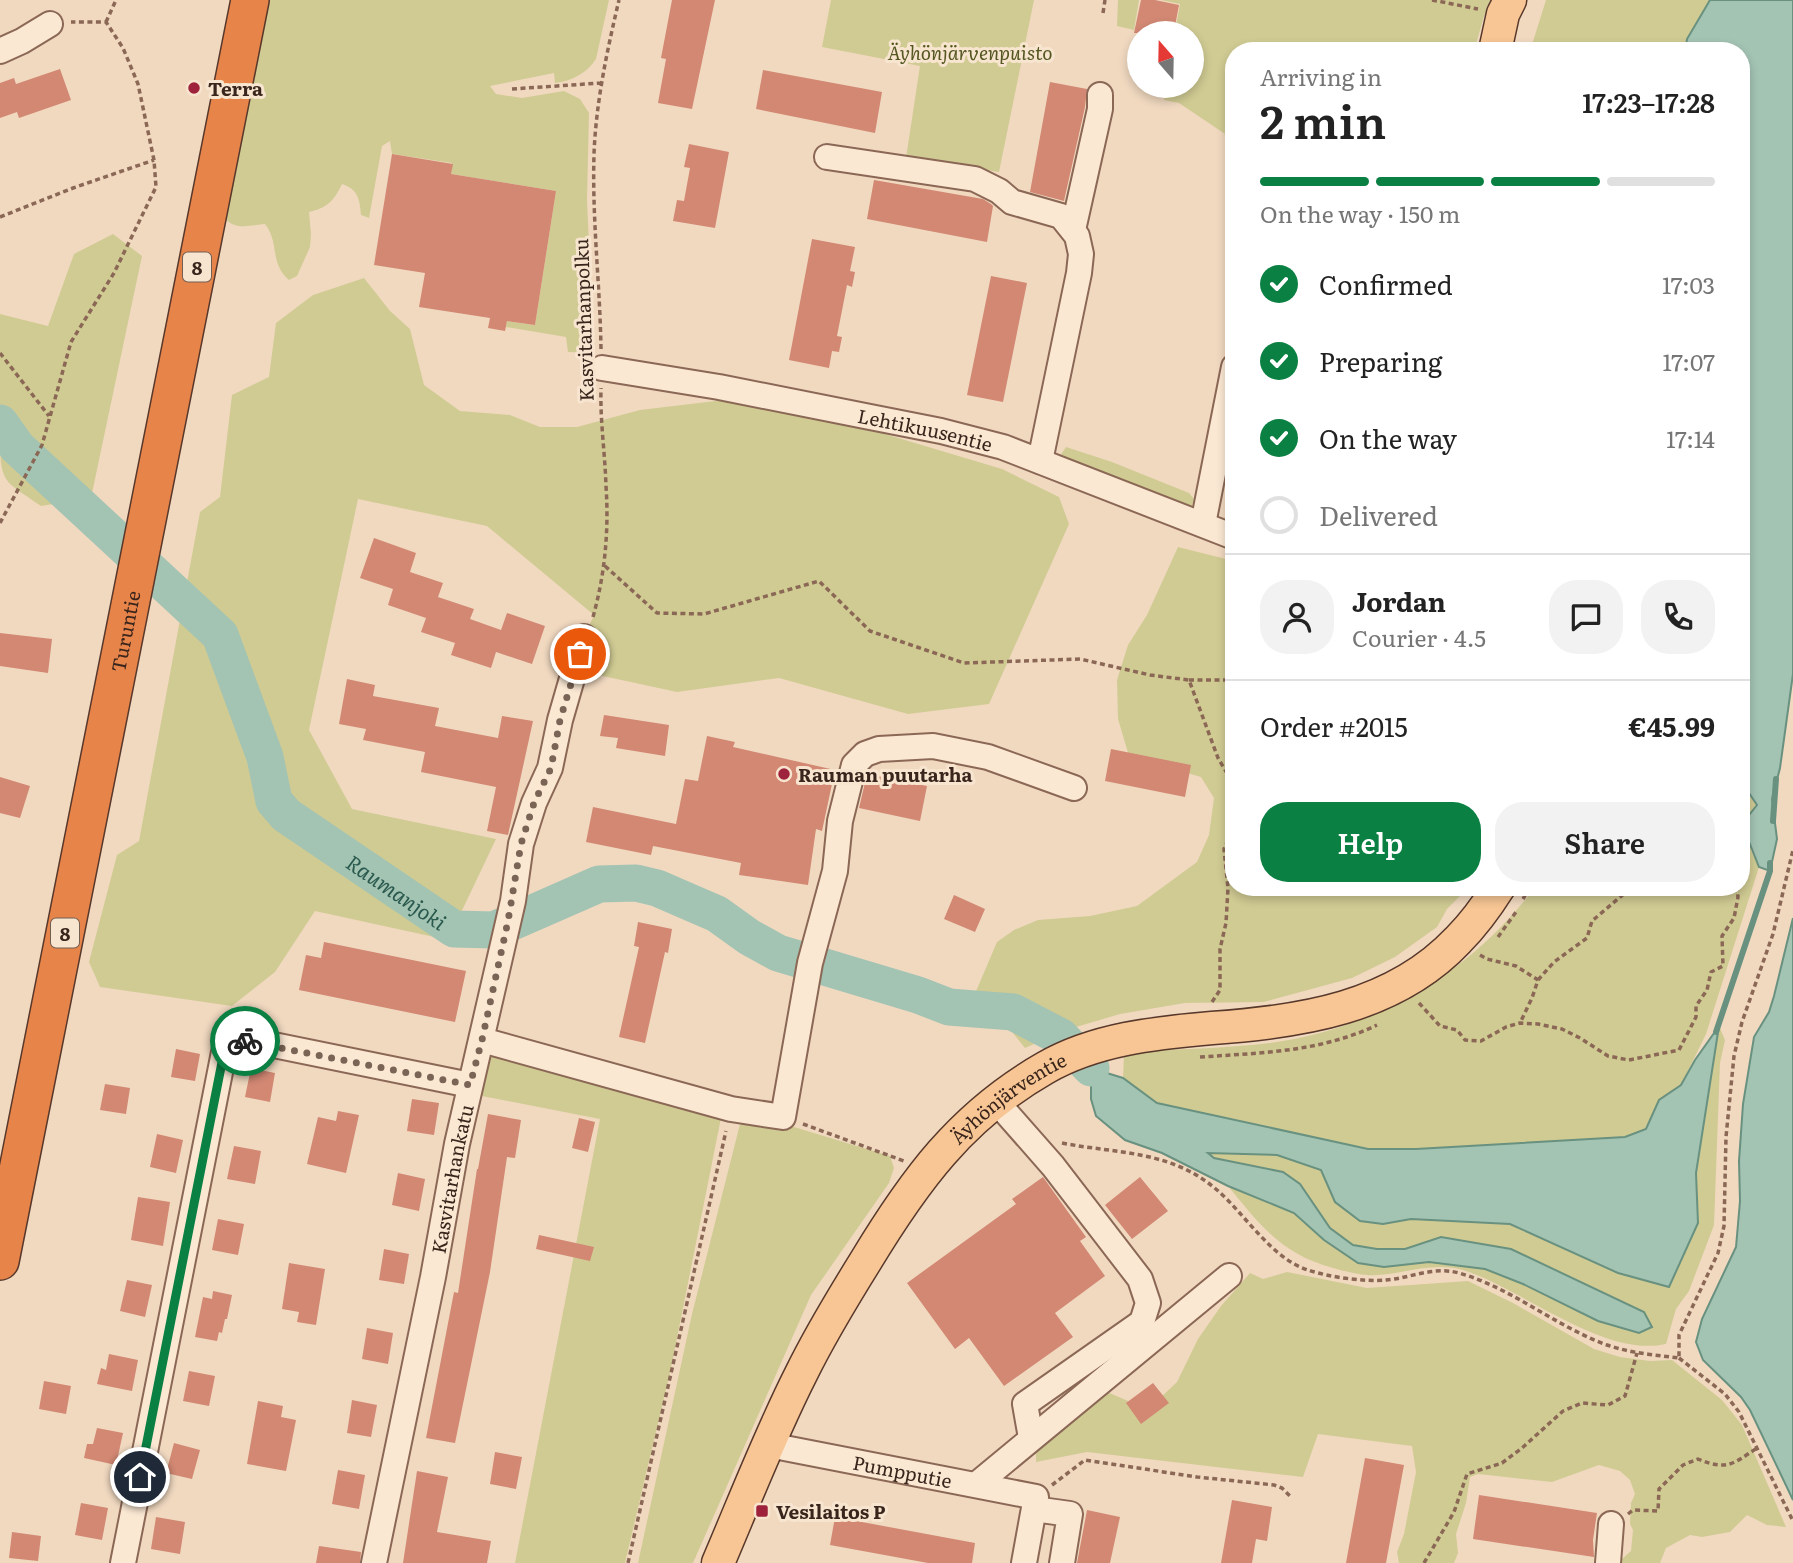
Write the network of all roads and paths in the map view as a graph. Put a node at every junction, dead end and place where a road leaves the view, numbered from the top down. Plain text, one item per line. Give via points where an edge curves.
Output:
1 (116, 0) edge
2 (250, 0) edge
3 (619, 0) edge
4 (1105, 0) edge
5 (1510, 0) edge
6 (1103, 13) dead end
7 (106, 22) junction
8 (50, 23) joint
9 (1497, 42) edge
10 (0, 51) edge
11 (601, 83) junction
12 (512, 89) dead end
13 (1100, 94) dead end
14 (827, 156) dead end
15 (154, 160) junction
16 (0, 217) edge
17 (1073, 230) junction
18 (0, 353) edge
19 (602, 368) junction
20 (1225, 413) edge
21 (49, 416) junction
22 (1040, 461) junction
23 (0, 523) edge
24 (1203, 524) junction
25 (1225, 533) edge
26 (605, 566) junction
27 (584, 637) joint
28 (1189, 680) junction
29 (1225, 680) edge
30 (1225, 770) edge
31 (1074, 788) dead end
32 (1793, 850) edge
33 (1228, 896) edge
34 (1493, 896) edge
35 (1621, 896) edge
36 (1738, 896) edge
37 (1480, 955) dead end
38 (1538, 980) junction
39 (1419, 1003) dead end
40 (1520, 1023) junction
41 (1193, 1030) junction
42 (482, 1040) junction
43 (470, 1085) junction
44 (995, 1100) junction
45 (731, 1109) junction
46 (783, 1117) junction
47 (1027, 1136) junction
48 (925, 1171) junction
49 (0, 1261) edge
50 (1229, 1276) dead end
51 (1637, 1353) junction
52 (1679, 1358) junction
53 (1031, 1438) junction
54 (769, 1445) junction
55 (1757, 1448) junction
56 (977, 1484) junction
57 (1291, 1497) dead end
58 (1035, 1503) junction
59 (1793, 1521) edge
60 (1611, 1524) joint
61 (123, 1563) edge
62 (373, 1563) edge
63 (628, 1563) edge
64 (718, 1563) edge
65 (1024, 1563) edge
66 (1062, 1563) edge
67 (1424, 1563) edge
68 (1608, 1563) edge

1 - 7 path
2 - 49 highway, Turuntie / 8
3 - 11 path, Kasvitarhanpolku
4 - 6 path
5 - 9 main road
7 - 8 path
7 - 15 path via 138,85
8 - 10 street
11 - 12 path
11 - 19 path, Kasvitarhanpolku via 594,153 594,225
13 - 17 street
14 - 17 street via 975,179 1012,202 1061,216
15 - 16 path
15 - 21 path via 156,187 114,273 71,342
17 - 22 street via 1081,254 1079,273
18 - 21 path
19 - 22 street, Lehtikuusentie via 941,431
19 - 26 path, Kasvitarhanpolku
20 - 24 street
21 - 23 path via 42,445
22 - 24 street, Lehtikuusentie
24 - 25 street, Lehtikuusentie
26 - 27 path, Kasvitarhanpolku
26 - 28 path via 657,613 704,614 819,581 870,631 964,663 1080,659
27 - 42 street, Kasvitarhankatu via 551,768 521,844
28 - 29 path
28 - 30 path
31 - 46 street via 988,757 933,746 886,748 866,754 854,765 840,821 835,871 810,963
32 - 52 path via 1773,934 1734,1056 1724,1226 1718,1253 1679,1335
33 - 41 path via 1220,990
34 - 41 main road, Äyhönjärventie via 1458,941 1420,973 1381,993 1342,1010 1288,1021
35 - 38 path via 1592,921 1587,938
36 - 40 path via 1734,918 1722,936 1723,966 1711,972 1679,1050 1629,1060 1608,1056 1562,1030
37 - 38 path via 1516,966
38 - 40 path
39 - 40 path via 1440,1026 1457,1030 1465,1040 1481,1041
41 - 44 main road, Äyhönjärventie via 1100,1045 1045,1067
42 - 43 street, Kasvitarhankatu
42 - 45 street
43 - 61 street via 249,1040 230,1044 224,1052
43 - 62 street, Kasvitarhankatu
44 - 47 street
44 - 48 main road, Äyhönjärventie
45 - 46 street
45 - 63 path
46 - 48 path
47 - 51 path via 1151,1156 1183,1168 1216,1189 1286,1259 1307,1270 1365,1280 1389,1280 1425,1271 1457,1272 1591,1338
47 - 53 street via 1140,1279 1148,1303 1142,1322 1025,1404
48 - 54 main road, Äyhönjärventie via 836,1309
50 - 53 street
51 - 52 path
51 - 67 path via 1625,1396 1608,1405 1582,1403 1563,1411 1502,1463 1467,1474 1454,1512
52 - 55 path via 1725,1394
53 - 56 street
54 - 56 street, Pumpputie
54 - 64 main road, Äyhönjärventie
55 - 59 path
55 - 60 path via 1732,1464 1717,1467 1698,1459 1683,1465 1659,1489 1658,1511 1633,1510
56 - 58 street, Pumpputie
57 - 58 path via 1274,1485 1085,1460
58 - 65 street
58 - 66 street, Pumpputie via 1070,1514
60 - 68 street

